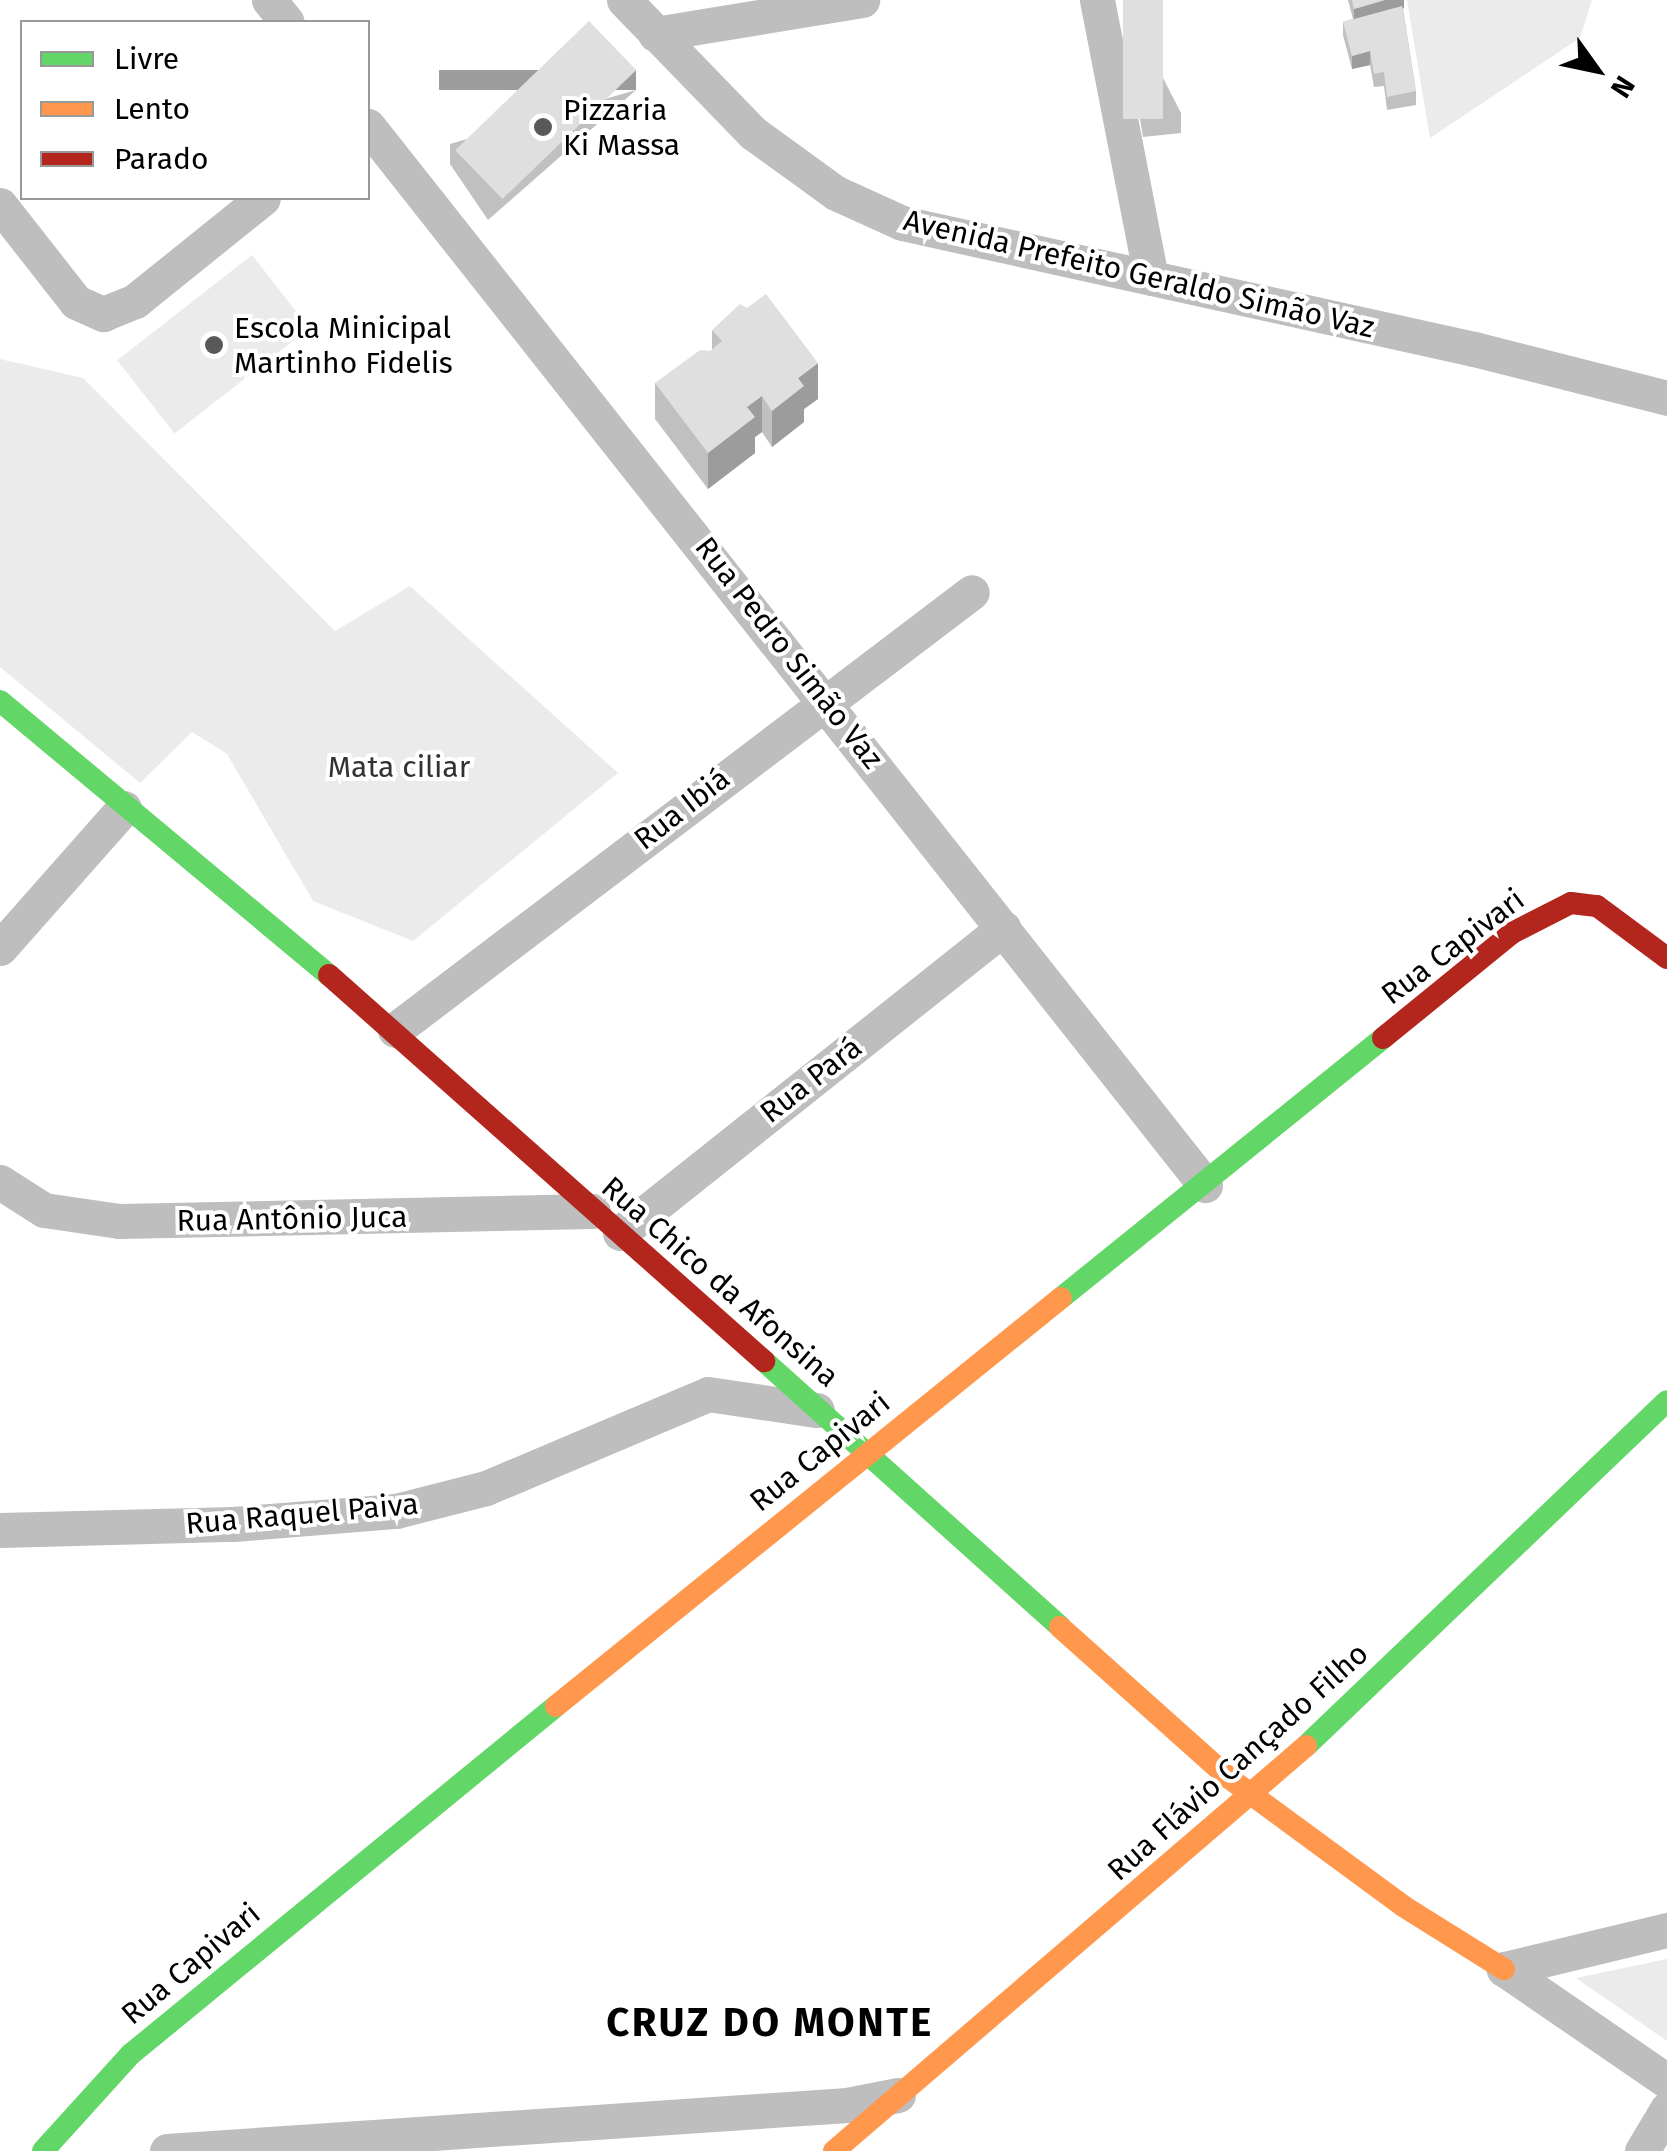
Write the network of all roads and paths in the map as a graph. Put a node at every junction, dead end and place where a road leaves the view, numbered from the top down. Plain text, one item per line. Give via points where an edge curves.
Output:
1 (269, 0) edge
2 (624, 0) edge
3 (862, 0) edge
4 (1097, 0) edge
5 (284, 20) edge
6 (655, 34) junction
7 (370, 128) edge
8 (261, 200) edge
9 (0, 205) edge
10 (1151, 278) junction
11 (1667, 398) edge
12 (972, 592) dead end
13 (826, 698) junction
14 (0, 701) edge
15 (124, 808) junction
16 (1003, 928) junction
17 (0, 948) edge
18 (1667, 958) edge
19 (395, 1030) junction
20 (0, 1182) edge
21 (1204, 1185) junction
22 (606, 1222) junction
23 (1667, 1401) edge
24 (823, 1412) junction
25 (870, 1450) junction
26 (0, 1530) edge
27 (1253, 1796) junction
28 (1667, 1930) edge
29 (1504, 1969) junction
30 (1667, 2080) edge
31 (904, 2094) junction
32 (1667, 2109) edge
33 (43, 2151) edge
34 (167, 2151) edge
35 (834, 2151) edge
36 (1642, 2151) edge

1 - 5 street
2 - 6 street, Avenida Prefeito Geraldo Simão Vaz
3 - 6 street
4 - 10 street
6 - 10 street, Avenida Prefeito Geraldo Simão Vaz via 754,133 836,192 902,223
7 - 13 street, Rua Pedro Simão Vaz
8 - 9 street via 135,301 103,314 76,302
10 - 11 street, Avenida Prefeito Geraldo Simão Vaz
12 - 13 street, Rua Ibiá
13 - 16 street, Rua Pedro Simão Vaz
13 - 19 street, Rua Ibiá
14 - 15 street, Rua Chico da Afonsina
15 - 17 street
15 - 19 street, Rua Chico da Afonsina
16 - 21 street, Rua Pedro Simão Vaz
16 - 22 street, Rua Pará
18 - 21 street, Rua Capivari via 1596,906 1571,902 1548,911
19 - 22 street, Rua Chico da Afonsina
20 - 22 street, Rua Antônio Juca via 44,1210 119,1221
21 - 25 street, Rua Capivari
22 - 24 street, Rua Chico da Afonsina
23 - 27 street, Rua Flávio Cançado Filho
24 - 25 street, Rua Chico da Afonsina
24 - 26 street, Rua Raquel Paiva via 708,1394 486,1488 396,1511 234,1524
25 - 27 street, Rua Chico da Afonsina
25 - 33 street, Rua Capivari via 213,1983 131,2054
27 - 29 street, Rua Chico da Afonsina
27 - 31 street, Rua Flávio Cançado Filho
28 - 29 street
29 - 30 street
31 - 34 street via 847,2105
31 - 35 street, Rua Flávio Cançado Filho
32 - 36 street

